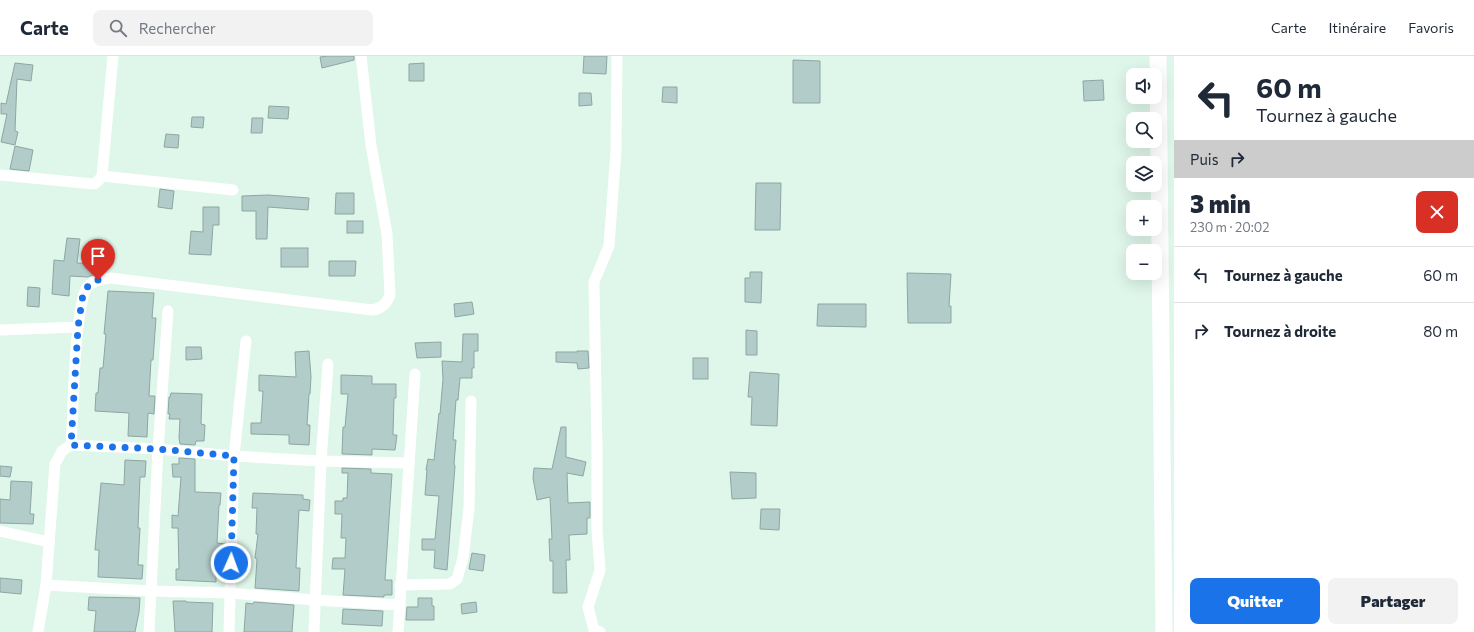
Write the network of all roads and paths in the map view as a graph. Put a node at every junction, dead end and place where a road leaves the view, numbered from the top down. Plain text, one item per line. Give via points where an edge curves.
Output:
1 (112, 56) edge
2 (361, 56) edge
3 (617, 56) edge
4 (1158, 56) edge
5 (0, 175) edge
6 (102, 176) junction
7 (233, 190) dead end
8 (168, 311) dead end
9 (78, 327) junction
10 (0, 330) edge
11 (246, 341) dead end
12 (328, 364) dead end
13 (415, 374) dead end
14 (471, 402) dead end
15 (71, 445) junction
16 (158, 449) junction
17 (234, 456) junction
18 (321, 461) junction
19 (409, 463) junction
20 (0, 531) edge
21 (49, 542) junction
22 (46, 585) junction
23 (400, 585) junction
24 (151, 591) junction
25 (230, 593) junction
26 (314, 600) junction
27 (400, 605) junction
28 (38, 632) edge
29 (149, 632) edge
30 (228, 632) edge
31 (314, 632) edge
32 (398, 632) edge
33 (600, 632) edge
34 (1164, 632) edge

1 - 6 street
2 - 9 street via 371,145 387,241 390,295 384,306 372,310 110,278 98,280 86,289
3 - 33 street via 616,150 609,246 594,282 597,530 600,570 588,607 594,630
4 - 34 main road
5 - 6 street via 94,184
6 - 7 street
8 - 16 street
9 - 10 street
9 - 15 street
11 - 17 street
12 - 18 street
13 - 19 street
14 - 23 street via 469,509 463,558 457,579 450,584
15 - 16 street
15 - 21 street via 62,451 55,464
16 - 17 street
16 - 24 street
17 - 18 street
17 - 25 street
18 - 19 street
18 - 26 street
19 - 23 street
20 - 21 street
21 - 22 street
22 - 24 street
22 - 28 street
23 - 27 street
24 - 25 street
24 - 29 street
25 - 26 street
25 - 30 street
26 - 27 street
26 - 31 street
27 - 32 street

